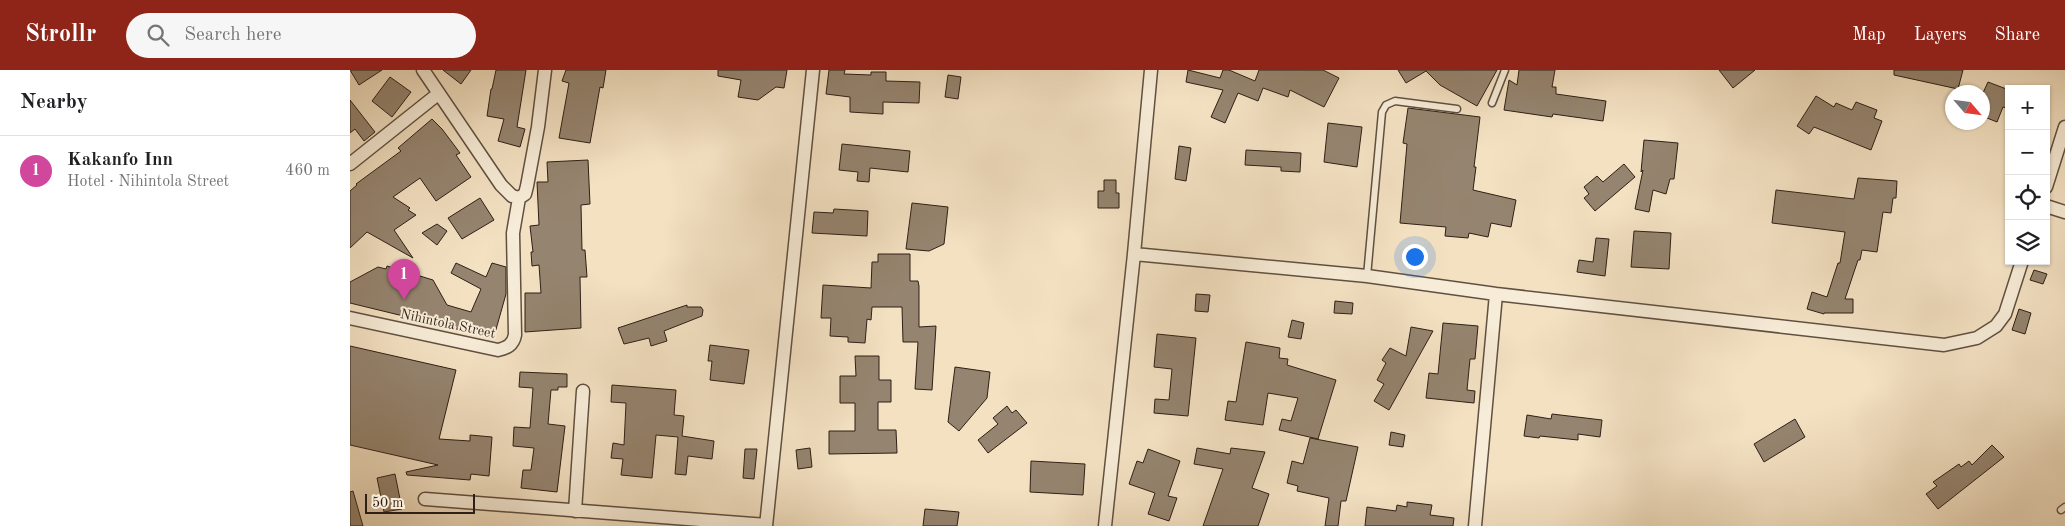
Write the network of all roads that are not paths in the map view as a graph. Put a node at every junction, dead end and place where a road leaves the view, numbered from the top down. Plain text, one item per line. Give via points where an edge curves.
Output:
1 (423, 70) edge
2 (545, 70) edge
3 (813, 70) edge
4 (1151, 70) edge
5 (1505, 70) edge
6 (438, 94) junction
7 (1492, 103) dead end
8 (1457, 109) dead end
9 (2065, 127) edge
10 (350, 164) edge
11 (2050, 175) edge
12 (519, 198) junction
13 (2050, 207) edge
14 (2065, 212) edge
15 (1134, 254) junction
16 (2021, 265) edge
17 (1367, 276) junction
18 (1496, 294) junction
19 (350, 318) edge
20 (583, 391) dead end
21 (425, 499) dead end
22 (575, 511) junction
23 (766, 526) edge
24 (1105, 526) edge
25 (1475, 526) edge

1 - 6 street
2 - 12 street via 527,186 525,194
3 - 23 street
4 - 15 street
5 - 7 lane
6 - 10 street
6 - 12 street via 501,185
8 - 17 lane via 1394,101 1382,112
9 - 11 street
12 - 19 street, Nihintola Street via 513,233 515,335 506,348 498,350
13 - 14 street
15 - 17 street
15 - 24 street
16 - 18 street via 2004,314 1996,326 1977,338 1944,345
17 - 18 street
18 - 25 street
20 - 22 street
21 - 22 street
22 - 23 street

